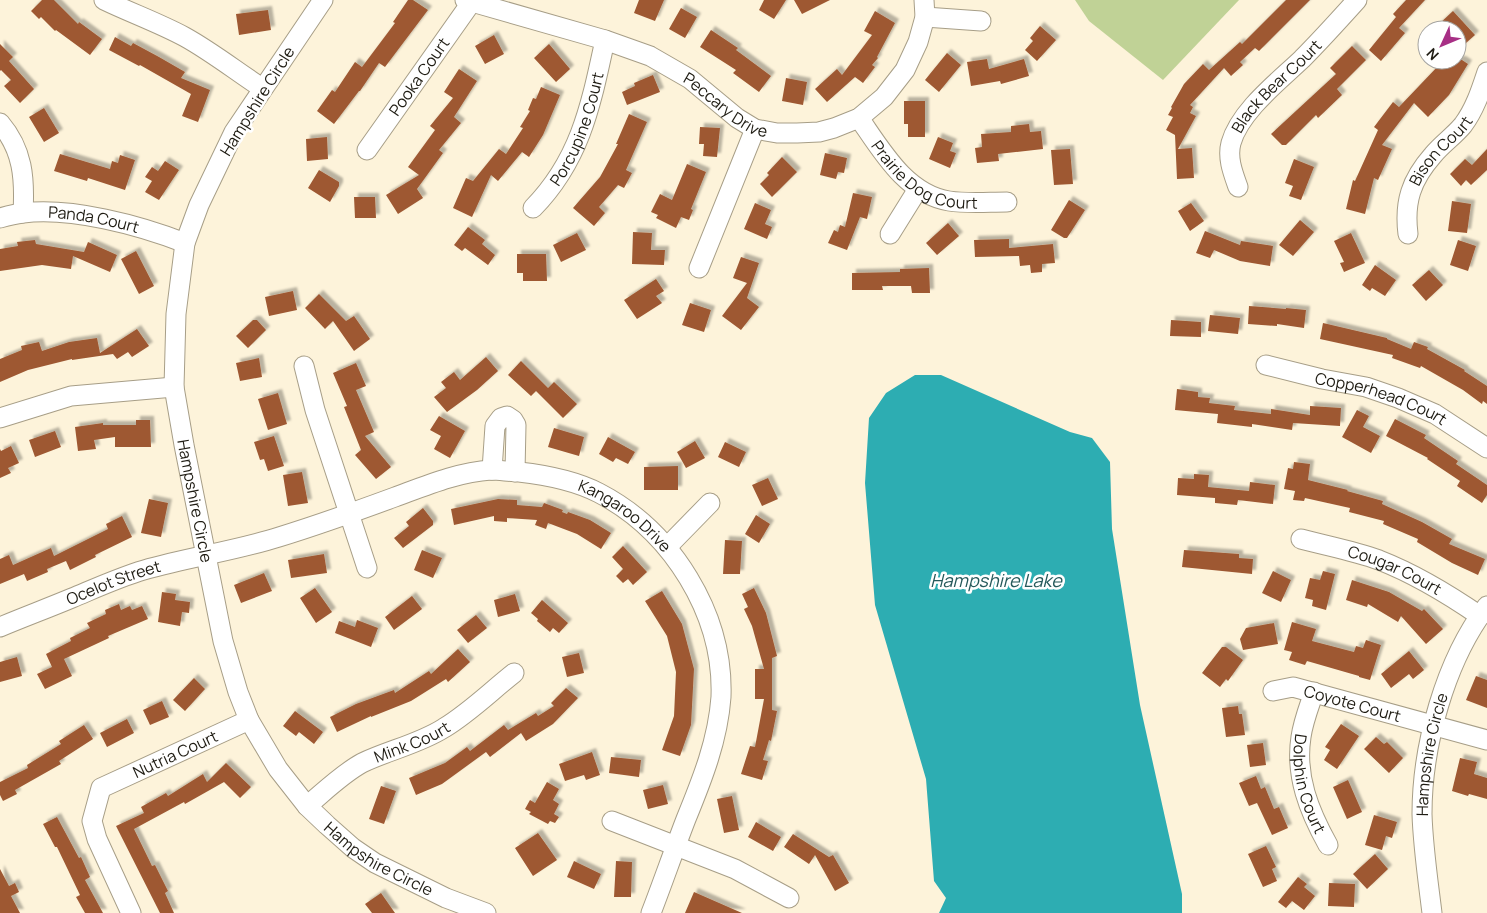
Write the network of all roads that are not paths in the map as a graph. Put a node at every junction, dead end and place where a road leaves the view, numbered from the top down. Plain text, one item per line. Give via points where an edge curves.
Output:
1 (104, 0) edge
2 (323, 0) edge
3 (1356, 0) edge
4 (470, 1) edge
5 (924, 9) edge
6 (981, 21) dead end
7 (605, 40) junction
8 (1487, 72) edge
9 (262, 88) junction
10 (859, 118) junction
11 (0, 123) edge
12 (755, 129) junction
13 (367, 150) dead end
14 (1238, 187) dead end
15 (918, 188) junction
16 (1007, 202) dead end
17 (533, 208) dead end
18 (23, 213) junction
19 (0, 218) edge
20 (890, 234) dead end
21 (1408, 234) dead end
22 (185, 243) junction
23 (699, 268) dead end
24 (1266, 365) dead end
25 (304, 366) dead end
26 (174, 387) junction
27 (0, 418) edge
28 (1487, 448) edge
29 (492, 470) junction
30 (515, 472) junction
31 (710, 502) dead end
32 (350, 514) junction
33 (1301, 539) dead end
34 (666, 547) junction
35 (206, 556) junction
36 (367, 568) dead end
37 (1483, 611) edge
38 (0, 627) edge
39 (514, 673) dead end
40 (1273, 691) dead end
41 (1314, 692) junction
42 (249, 720) junction
43 (1433, 725) junction
44 (1487, 740) edge
45 (308, 806) junction
46 (612, 821) dead end
47 (676, 845) junction
48 (1328, 845) dead end
49 (789, 898) dead end
50 (443, 906) edge
51 (131, 913) edge
52 (486, 913) edge
53 (651, 913) edge
54 (1432, 913) edge

1 - 9 street via 183,36
2 - 9 street, Hampshire Circle
3 - 14 street, Black Bear Court via 1255,105 1238,127 1230,152 1232,173
4 - 7 street, Peccary Drive
4 - 13 street, Pooka Court
5 - 6 street
5 - 10 street, Peccary Drive via 918,42 898,79 884,97
7 - 12 street, Peccary Drive via 650,56 677,70
7 - 17 street, Porcupine Court via 590,106 577,144 556,179
8 - 21 street, Bison Court via 1472,112 1433,155 1416,180 1406,207
9 - 22 street, Hampshire Circle via 226,147
10 - 12 street, Peccary Drive via 819,132 777,133
10 - 15 street, Prairie Dog Court via 889,160
11 - 18 street via 14,142 21,164
12 - 23 street
15 - 16 street, Prairie Dog Court via 949,201
15 - 20 street
18 - 19 street, Panda Court
18 - 22 street, Panda Court via 66,213 95,218 163,234
22 - 26 street, Hampshire Circle via 176,314
24 - 28 street, Copperhead Court via 1398,398 1435,414
25 - 32 street via 315,410
26 - 27 street via 71,396
26 - 35 street, Hampshire Circle
29 - 30 street, Kangaroo Drive
29 - 30 street via 495,426 507,416 516,424
29 - 32 street, Kangaroo Drive via 458,476
30 - 34 street, Kangaroo Drive via 558,477 600,494 640,520
31 - 34 street
32 - 35 street, Kangaroo Drive
32 - 36 street
33 - 37 street, Cougar Court via 1391,565
34 - 47 street, Kangaroo Drive via 683,570 707,616 717,652 720,683 715,740
35 - 38 street, Ocelot Street via 143,570
35 - 42 street, Hampshire Circle via 223,641
37 - 43 street, Hampshire Circle via 1453,667
39 - 45 street, Mink Court via 444,729 351,770
40 - 41 street, Coyote Court via 1293,687
41 - 43 street, Coyote Court
41 - 48 street, Dolphin Court via 1301,736 1300,766 1309,806
42 - 45 street, Hampshire Circle via 278,769
42 - 51 street, Nutria Court via 101,788 92,821 96,839
43 - 44 street, Coyote Court
43 - 54 street, Hampshire Circle via 1422,815
45 - 50 street, Hampshire Circle via 375,864
46 - 47 street
47 - 49 street via 735,869
47 - 53 street, Kangaroo Drive
50 - 52 street, Hampshire Circle

